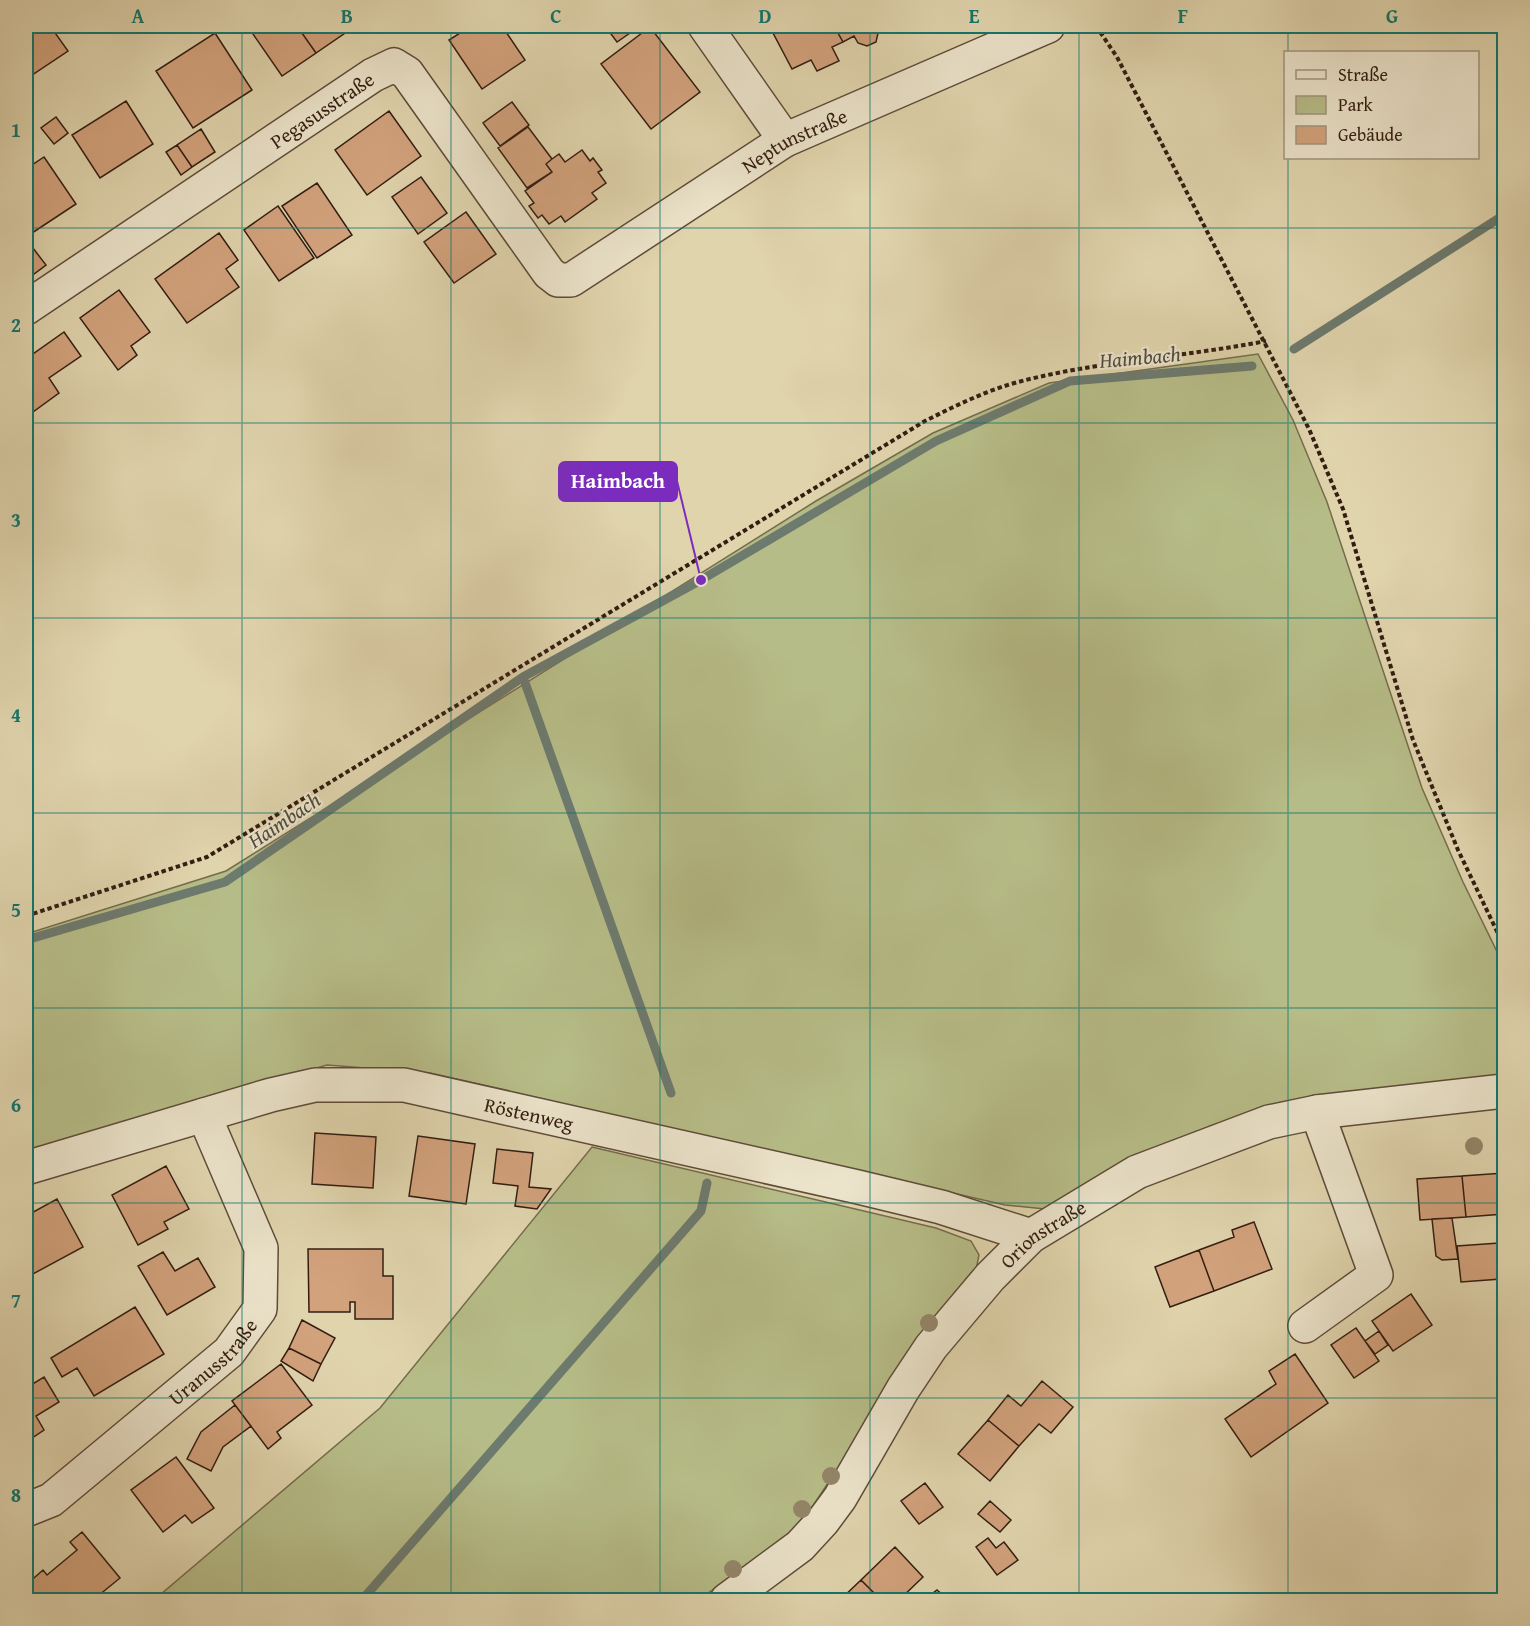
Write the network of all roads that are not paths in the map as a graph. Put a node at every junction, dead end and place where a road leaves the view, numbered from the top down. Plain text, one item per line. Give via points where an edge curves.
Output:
1 (705, 26) edge
2 (1048, 26) edge
3 (785, 140) junction
4 (558, 280) joint
5 (26, 308) edge
6 (1504, 1091) edge
7 (1317, 1112) junction
8 (204, 1115) junction
9 (26, 1168) edge
10 (1031, 1236) junction
11 (1305, 1326) dead end
12 (26, 1510) edge
13 (728, 1600) edge

1 - 3 street
2 - 3 street, Neptunstraße
3 - 4 street, Neptunstraße via 589,271 571,280
4 - 5 street, Pegasusstraße via 541,263 407,73 394,65 373,75
6 - 7 street, Orionstraße
7 - 10 street, Orionstraße via 1269,1122 1137,1172
7 - 11 street via 1376,1275
8 - 9 street, Röstenweg
8 - 10 street, Röstenweg via 315,1085 404,1085 869,1190
8 - 12 street, Uranusstraße via 261,1248 260,1309 229,1352 51,1500
10 - 13 street, Orionstraße via 990,1277 931,1347 823,1521 800,1546

